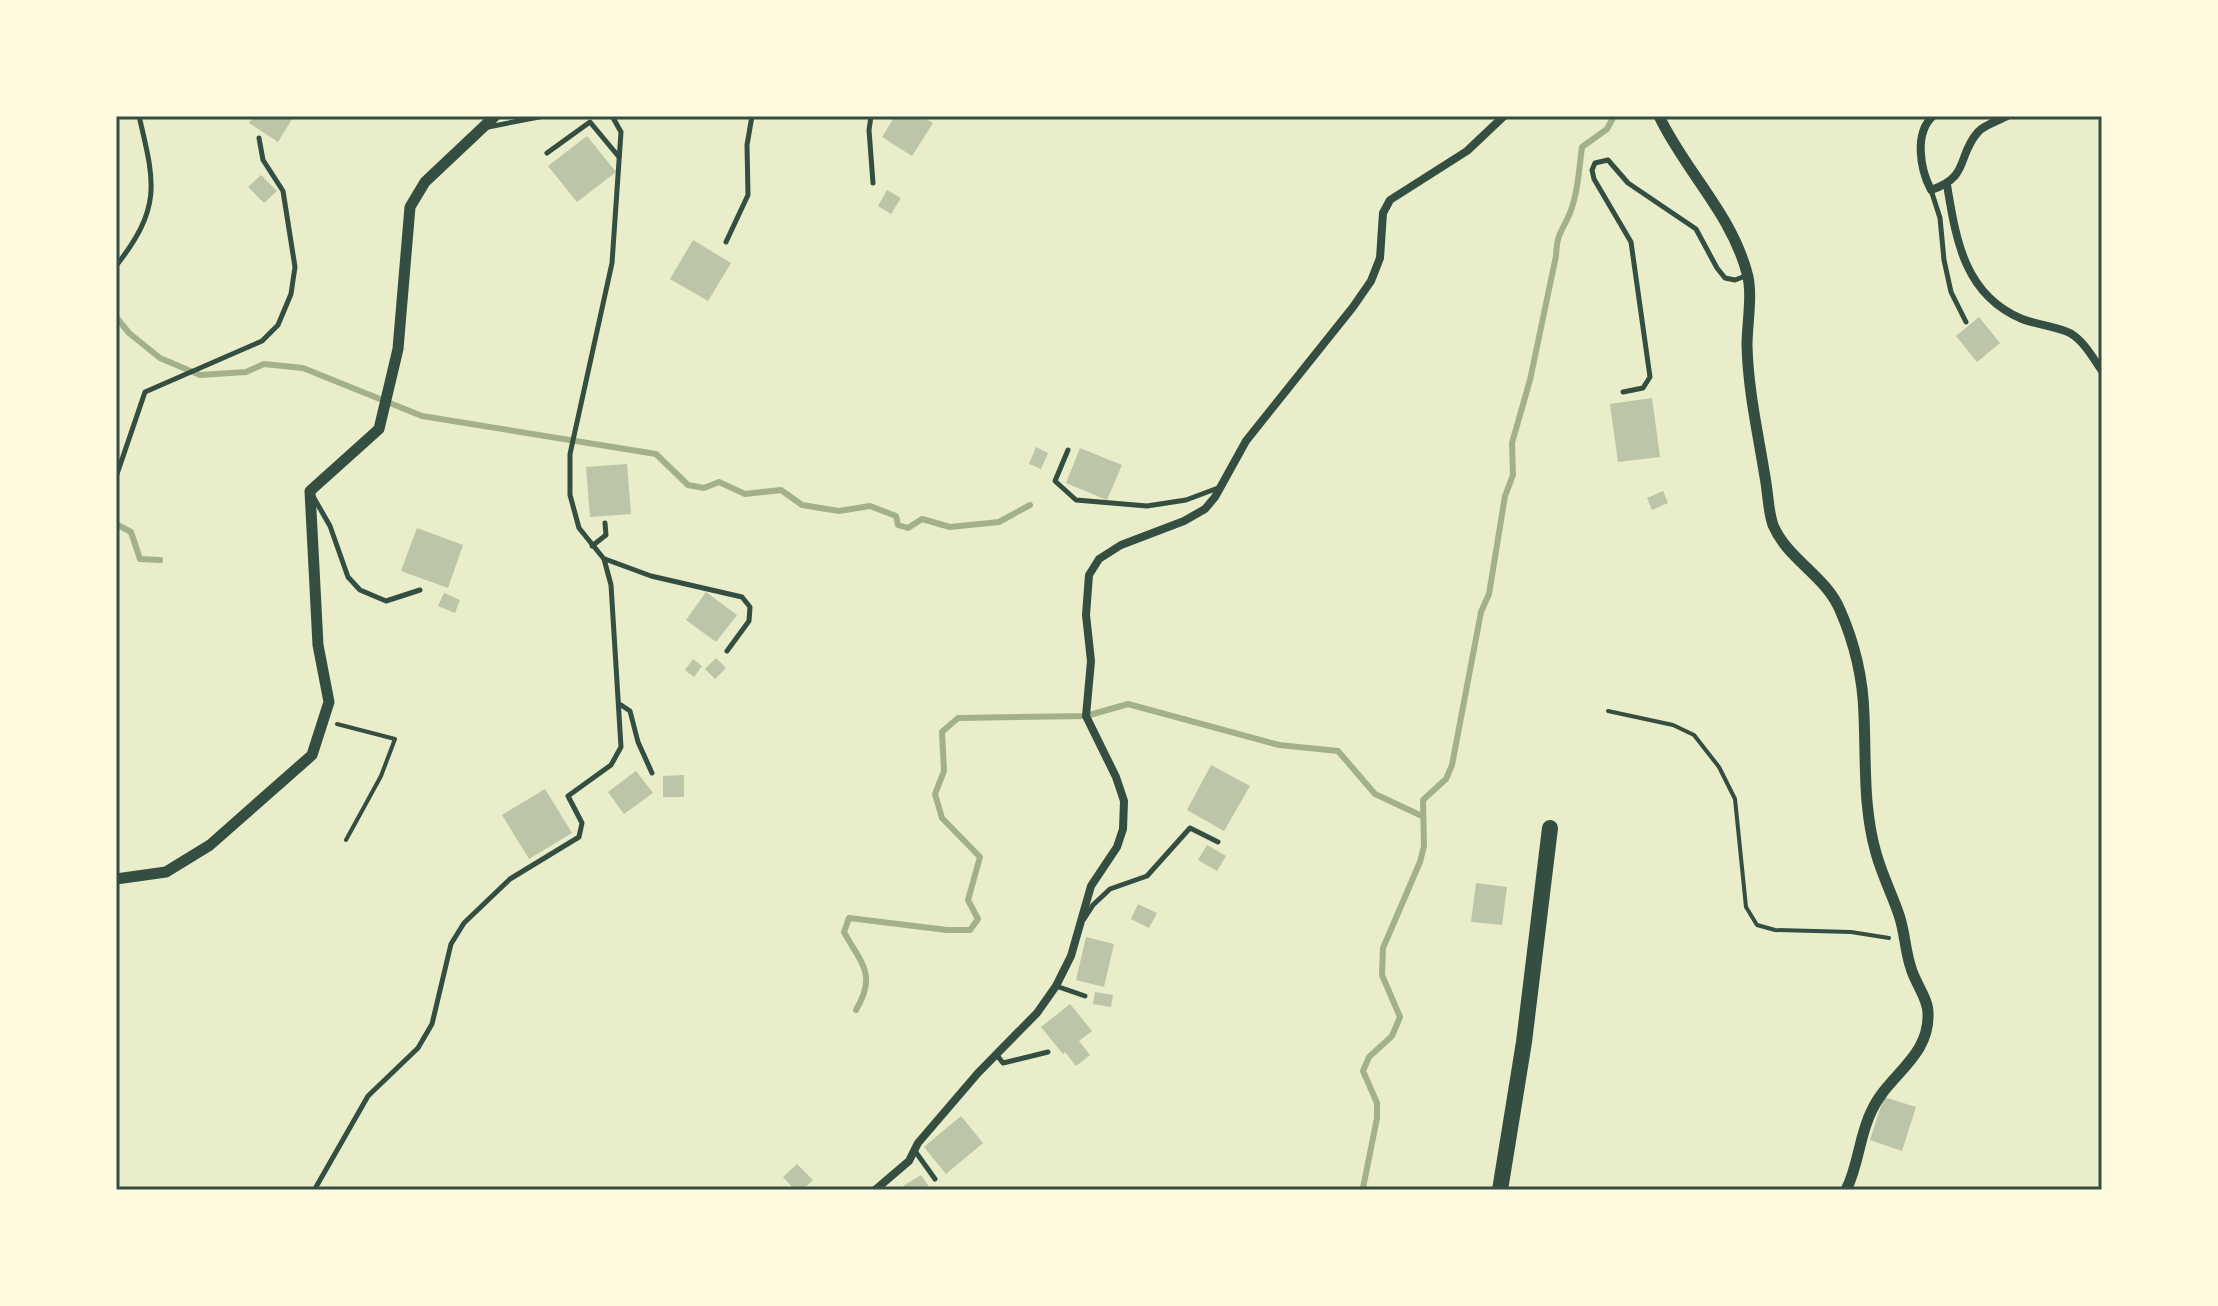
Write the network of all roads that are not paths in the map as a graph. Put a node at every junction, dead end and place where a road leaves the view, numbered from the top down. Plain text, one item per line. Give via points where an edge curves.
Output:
1 (139, 116) edge
2 (495, 116) edge
3 (544, 116) edge
4 (612, 116) edge
5 (752, 116) edge
6 (871, 116) edge
7 (1504, 116) edge
8 (1659, 116) edge
9 (1933, 116) edge
10 (2007, 116) edge
11 (479, 129) junction
12 (259, 138) dead end
13 (547, 153) dead end
14 (620, 158) junction
15 (873, 183) dead end
16 (1947, 185) junction
17 (1931, 190) junction
18 (726, 242) dead end
19 (116, 266) edge
20 (1748, 275) junction
21 (1966, 322) dead end
22 (2102, 371) edge
23 (1623, 392) dead end
24 (1068, 450) dead end
25 (116, 477) edge
26 (1220, 487) junction
27 (310, 491) junction
28 (605, 523) dead end
29 (592, 546) junction
30 (604, 559) junction
31 (420, 590) dead end
32 (727, 651) dead end
33 (621, 705) junction
34 (652, 773) dead end
35 (1550, 828) dead end
36 (1218, 842) dead end
37 (116, 879) edge
38 (1079, 925) junction
39 (1056, 986) junction
40 (1085, 996) dead end
41 (1048, 1052) dead end
42 (996, 1054) junction
43 (914, 1150) junction
44 (935, 1179) dead end
45 (316, 1187) dead end
46 (875, 1190) edge
47 (1500, 1190) edge
48 (1846, 1190) edge

1 - 19 lane via 153,188 133,243
2 - 11 street
3 - 11 lane
4 - 14 lane via 621,132
5 - 18 lane via 748,195
6 - 15 lane
7 - 26 street via 1467,151 1390,200 1371,281 1246,441
8 - 20 street via 1673,145 1715,202
9 - 17 street via 1920,146
10 - 16 street via 1979,131 1959,173
11 - 27 street via 425,182 410,207 398,349 379,429
12 - 25 lane via 263,160 283,191 295,267 278,325 262,341 145,392
13 - 14 lane via 590,122
14 - 29 lane via 612,263 570,454 573,506 579,528
16 - 17 street
16 - 22 street via 1954,234 1975,282 2020,318 2071,334
17 - 21 lane via 1951,292
20 - 23 lane via 1725,278 1696,229 1628,183 1608,160 1595,163 1594,179 1631,242 1639,285 1650,377 1643,388
20 - 48 street via 1748,375 1773,524 1788,549 1838,604 1855,645 1864,713 1865,789 1875,850 1928,1011 1927,1027 1908,1066 1872,1108
24 - 26 lane via 1055,481 1076,500 1147,506 1186,500
26 - 38 street via 1205,509 1121,545 1099,559 1089,575 1086,716 1124,801 1117,847 1091,886
27 - 31 lane via 330,526 348,577 360,590 386,601
27 - 37 street via 318,645 329,702 312,755 210,845 166,872
28 - 29 lane via 606,535
29 - 30 lane
30 - 32 lane via 742,597 750,607 749,621
30 - 33 lane
33 - 34 lane via 630,711
33 - 45 lane via 621,747 611,765 568,796 582,823 579,837 510,879 464,923 451,944 432,1024 418,1048 368,1096
35 - 47 highway
36 - 38 lane via 1190,828 1147,876 1110,889
38 - 39 street
39 - 40 lane
39 - 42 street
41 - 42 lane via 1003,1063
42 - 43 street
43 - 44 lane
43 - 46 street

